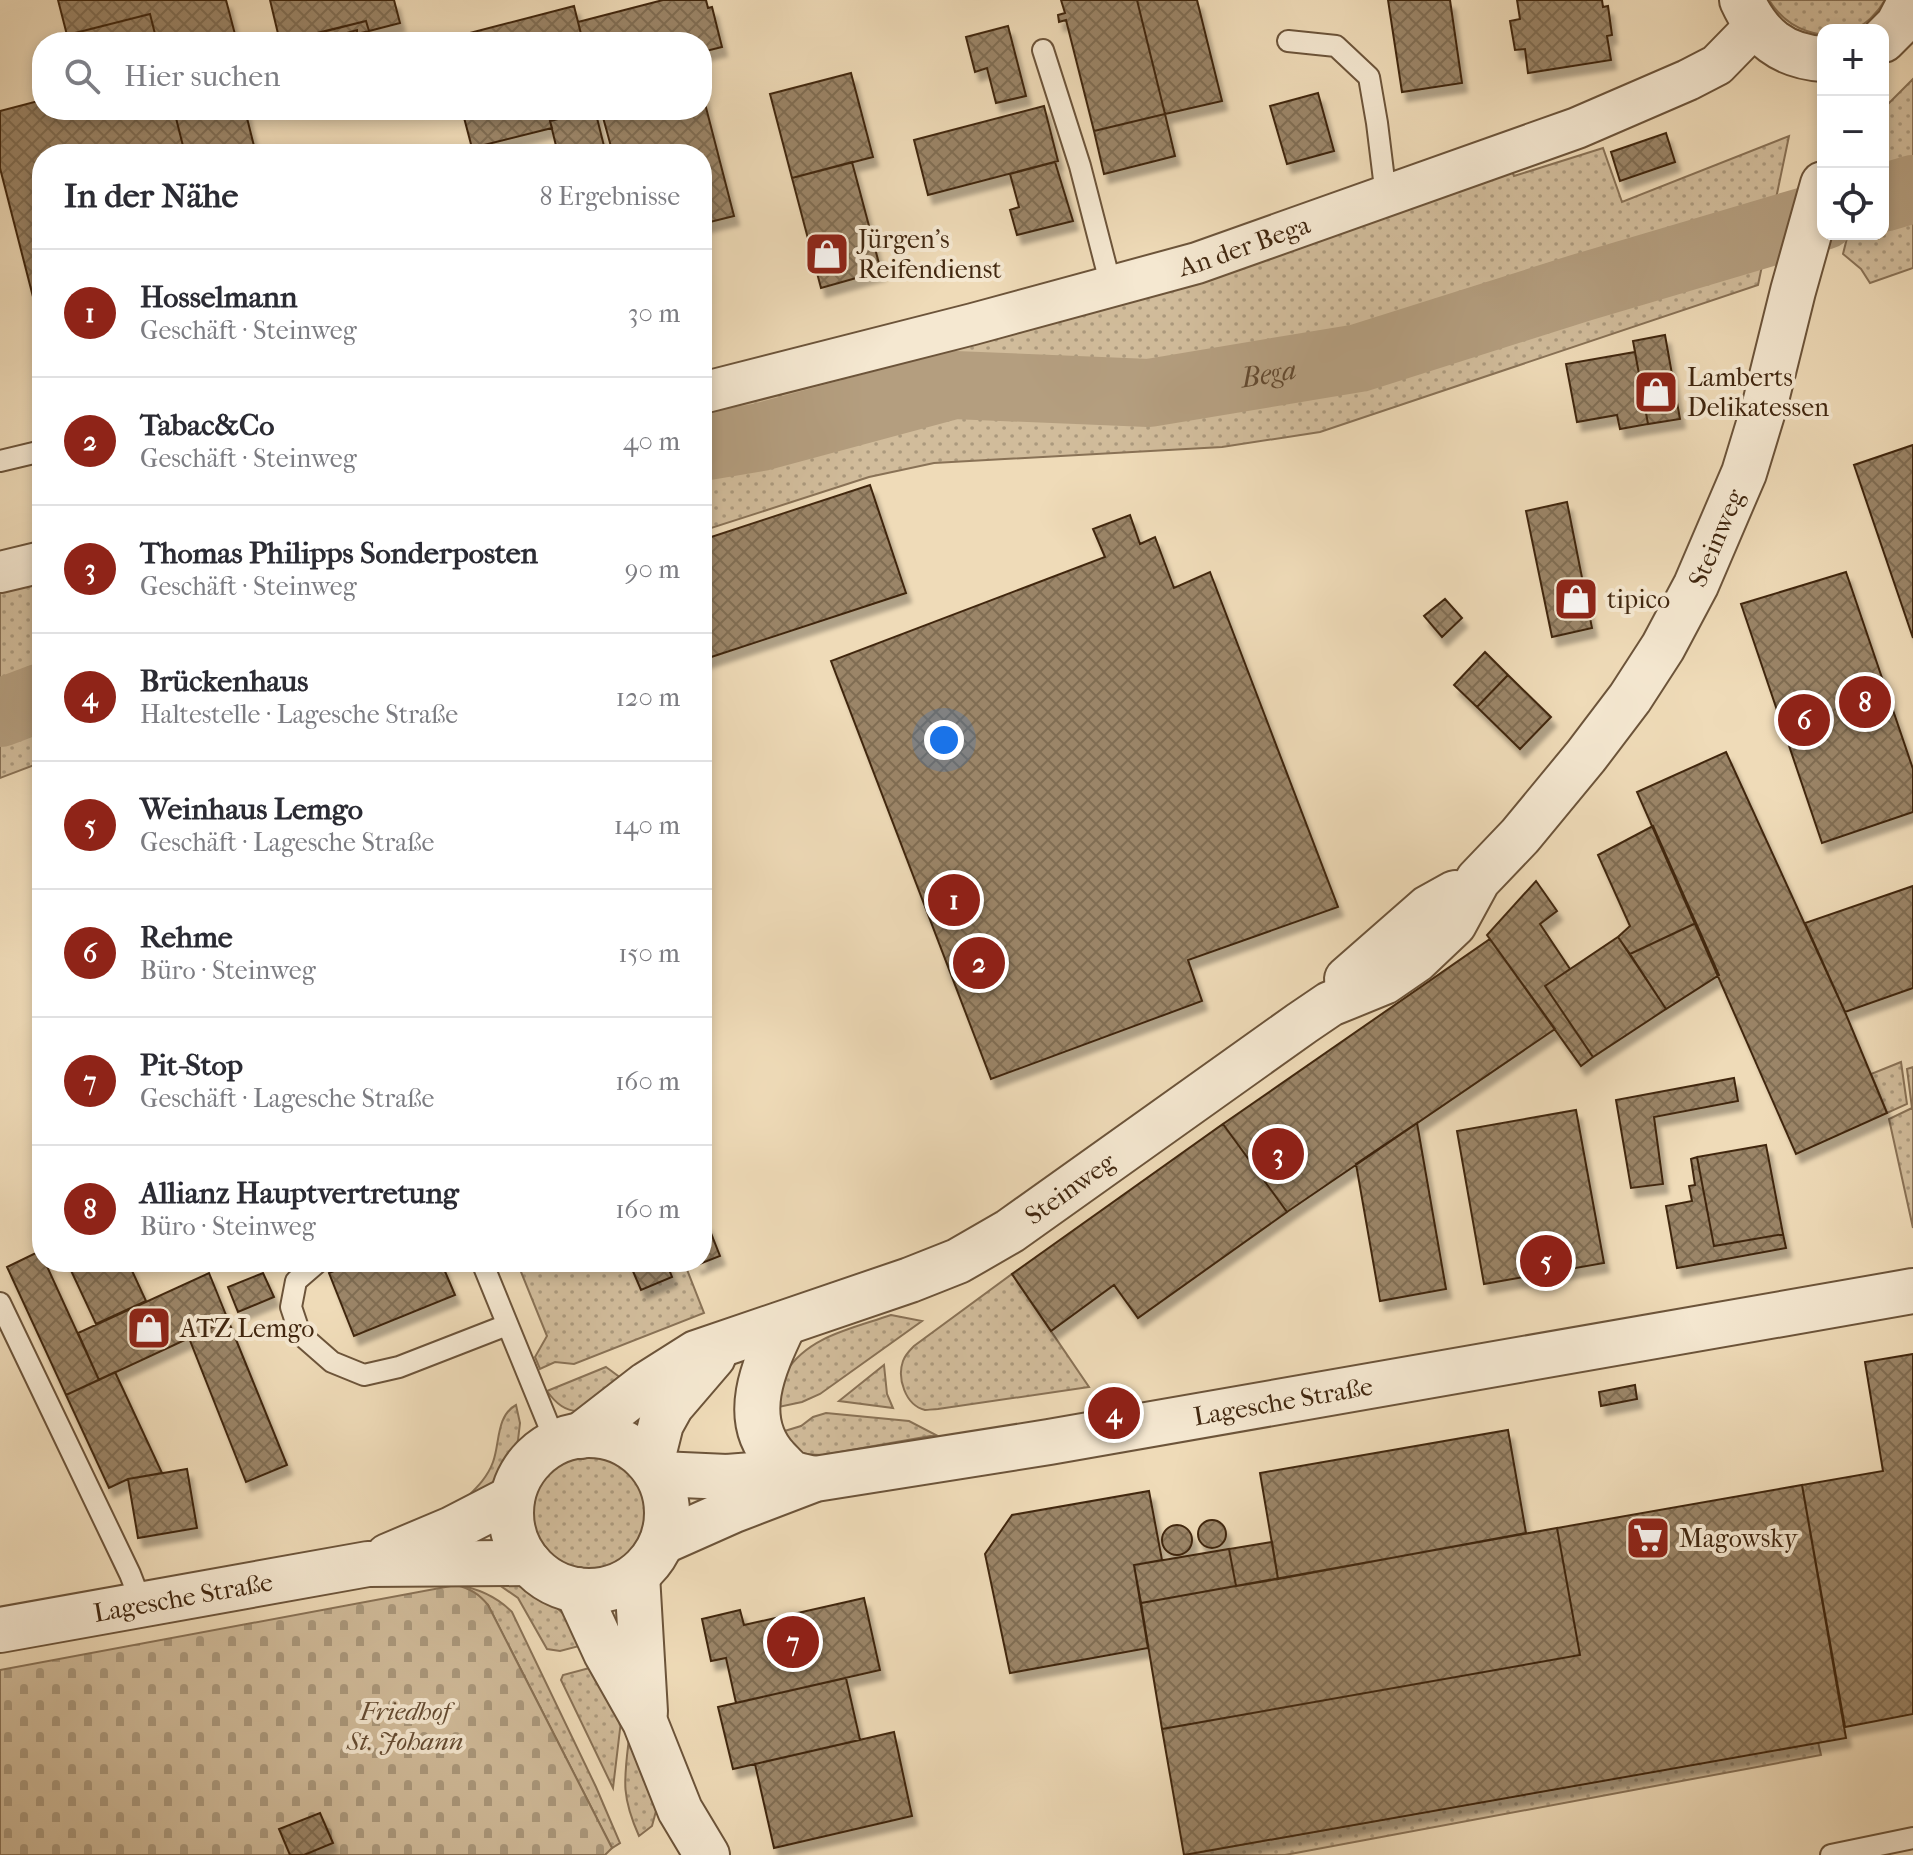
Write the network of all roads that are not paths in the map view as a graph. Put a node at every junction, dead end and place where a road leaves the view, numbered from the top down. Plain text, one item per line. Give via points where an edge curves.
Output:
1 (1911, 0) edge
2 (1749, 12) edge
3 (1889, 34) edge
4 (1288, 41) dead end
5 (1043, 50) dead end
6 (1817, 59) edge
7 (1386, 196) junction
8 (1817, 205) edge
9 (1111, 286) junction
10 (712, 390) edge
11 (32, 453) edge
12 (0, 461) edge
13 (32, 564) edge
14 (0, 572) edge
15 (306, 1272) edge
16 (486, 1272) edge
17 (1913, 1291) edge
18 (0, 1303) edge
19 (784, 1324) junction
20 (507, 1325) junction
21 (725, 1343) junction
22 (568, 1440) junction
23 (656, 1469) junction
24 (802, 1475) junction
25 (512, 1498) junction
26 (649, 1558) junction
27 (529, 1563) junction
28 (368, 1564) junction
29 (577, 1590) junction
30 (142, 1605) junction
31 (0, 1630) edge
32 (645, 1722) junction
33 (1913, 1838) edge
34 (707, 1855) edge
35 (1831, 1855) edge

1 - 3 street
2 - 6 street via 1777,46
2 - 7 street, An der Bega via 1717,65 1688,80 1577,128
4 - 7 lane via 1336,46 1369,77
5 - 9 lane
7 - 9 street, An der Bega via 1197,263
8 - 19 street, Steinweg via 1744,473 1696,585 1630,698 1520,836 1478,880 1428,908 1348,977 1330,1004 1010,1231 958,1261
9 - 10 street, An der Bega
11 - 12 lane
13 - 14 street
15 - 20 lane via 296,1281 291,1307 300,1334 332,1362 364,1375 399,1367
16 - 20 lane
17 - 24 street, Lagesche Straße via 1049,1442
18 - 30 lane
19 - 21 street, Steinweg
19 - 24 street via 765,1363 758,1427 768,1449
20 - 22 lane
21 - 22 street, Steinweg via 696,1353
21 - 23 street via 661,1424
22 - 23 street via 602,1437 622,1442
22 - 25 street via 536,1457
23 - 24 street, Lagesche Straße via 727,1477
23 - 26 street via 666,1516
24 - 26 street, Lagesche Straße
25 - 27 street via 516,1541
25 - 28 street, Lagesche Straße
26 - 29 street via 620,1585
26 - 32 street
27 - 28 street, Lagesche Straße
27 - 29 street via 552,1582
28 - 30 street, Lagesche Straße
29 - 32 street
30 - 31 street, Lagesche Straße
32 - 34 street via 680,1810
33 - 35 lane

